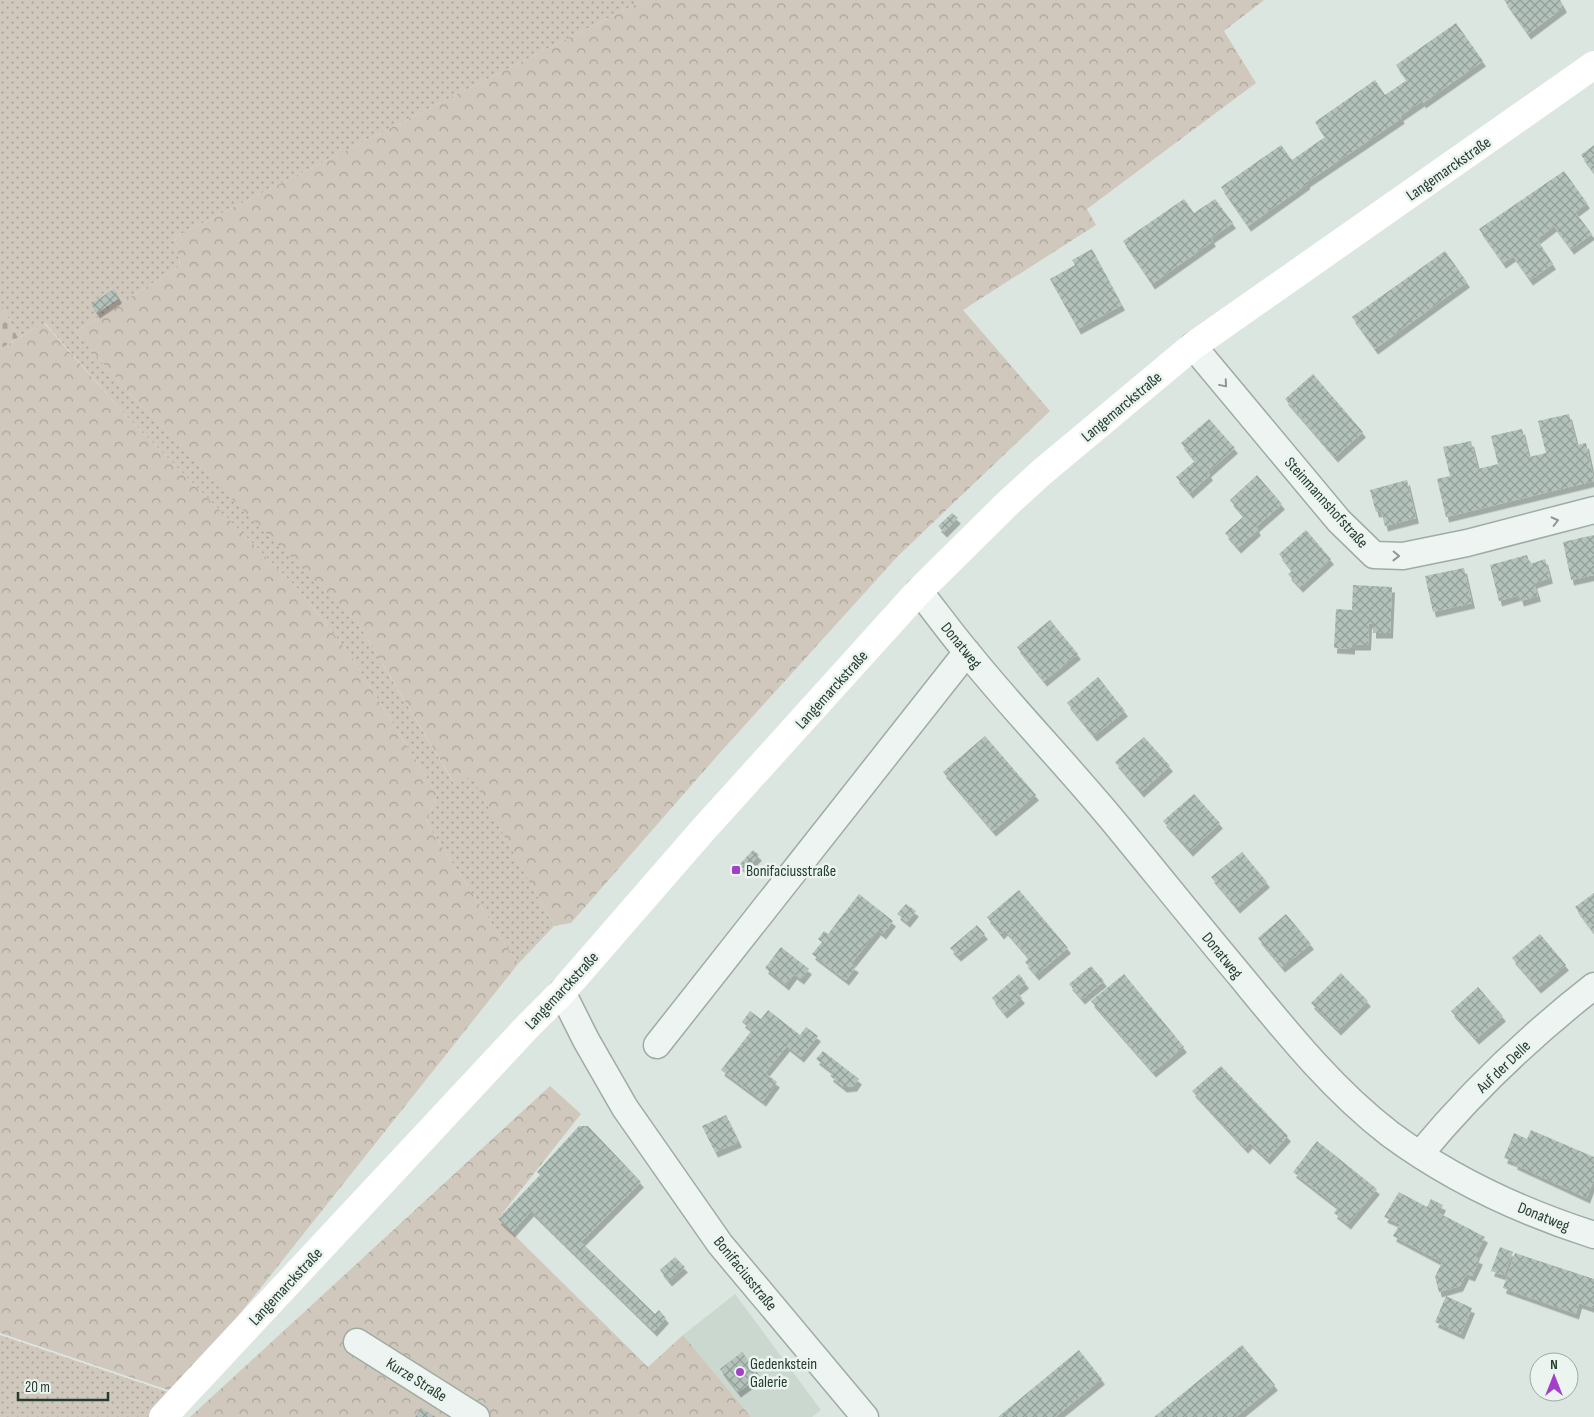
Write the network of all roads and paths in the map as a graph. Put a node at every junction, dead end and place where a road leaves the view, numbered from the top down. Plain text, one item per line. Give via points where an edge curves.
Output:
1 (1594, 65) edge
2 (1193, 346) junction
3 (1594, 510) edge
4 (919, 591) junction
5 (967, 652) junction
6 (1594, 986) edge
7 (562, 992) junction
8 (656, 1045) dead end
9 (1420, 1154) junction
10 (1594, 1235) edge
11 (357, 1342) dead end
12 (163, 1417) edge
13 (476, 1417) edge
14 (865, 1417) edge

1 - 2 street, Langemarckstraße
2 -> 3 street, Steinmannshofstraße via 1339,521 1374,555 1403,556 1467,543
2 - 4 street, Langemarckstraße via 1042,472
4 - 5 street, Donatweg
4 - 7 street, Langemarckstraße
5 - 8 street
5 - 9 street, Donatweg via 1113,821 1310,1059 1390,1134
6 - 9 street, Auf der Delle via 1514,1053 1459,1108
7 - 12 street, Langemarckstraße
7 - 14 street, Bonifaciusstraße via 625,1108 720,1244
9 - 10 street, Donatweg via 1490,1194 1552,1222
11 - 13 street, Kurze Straße

